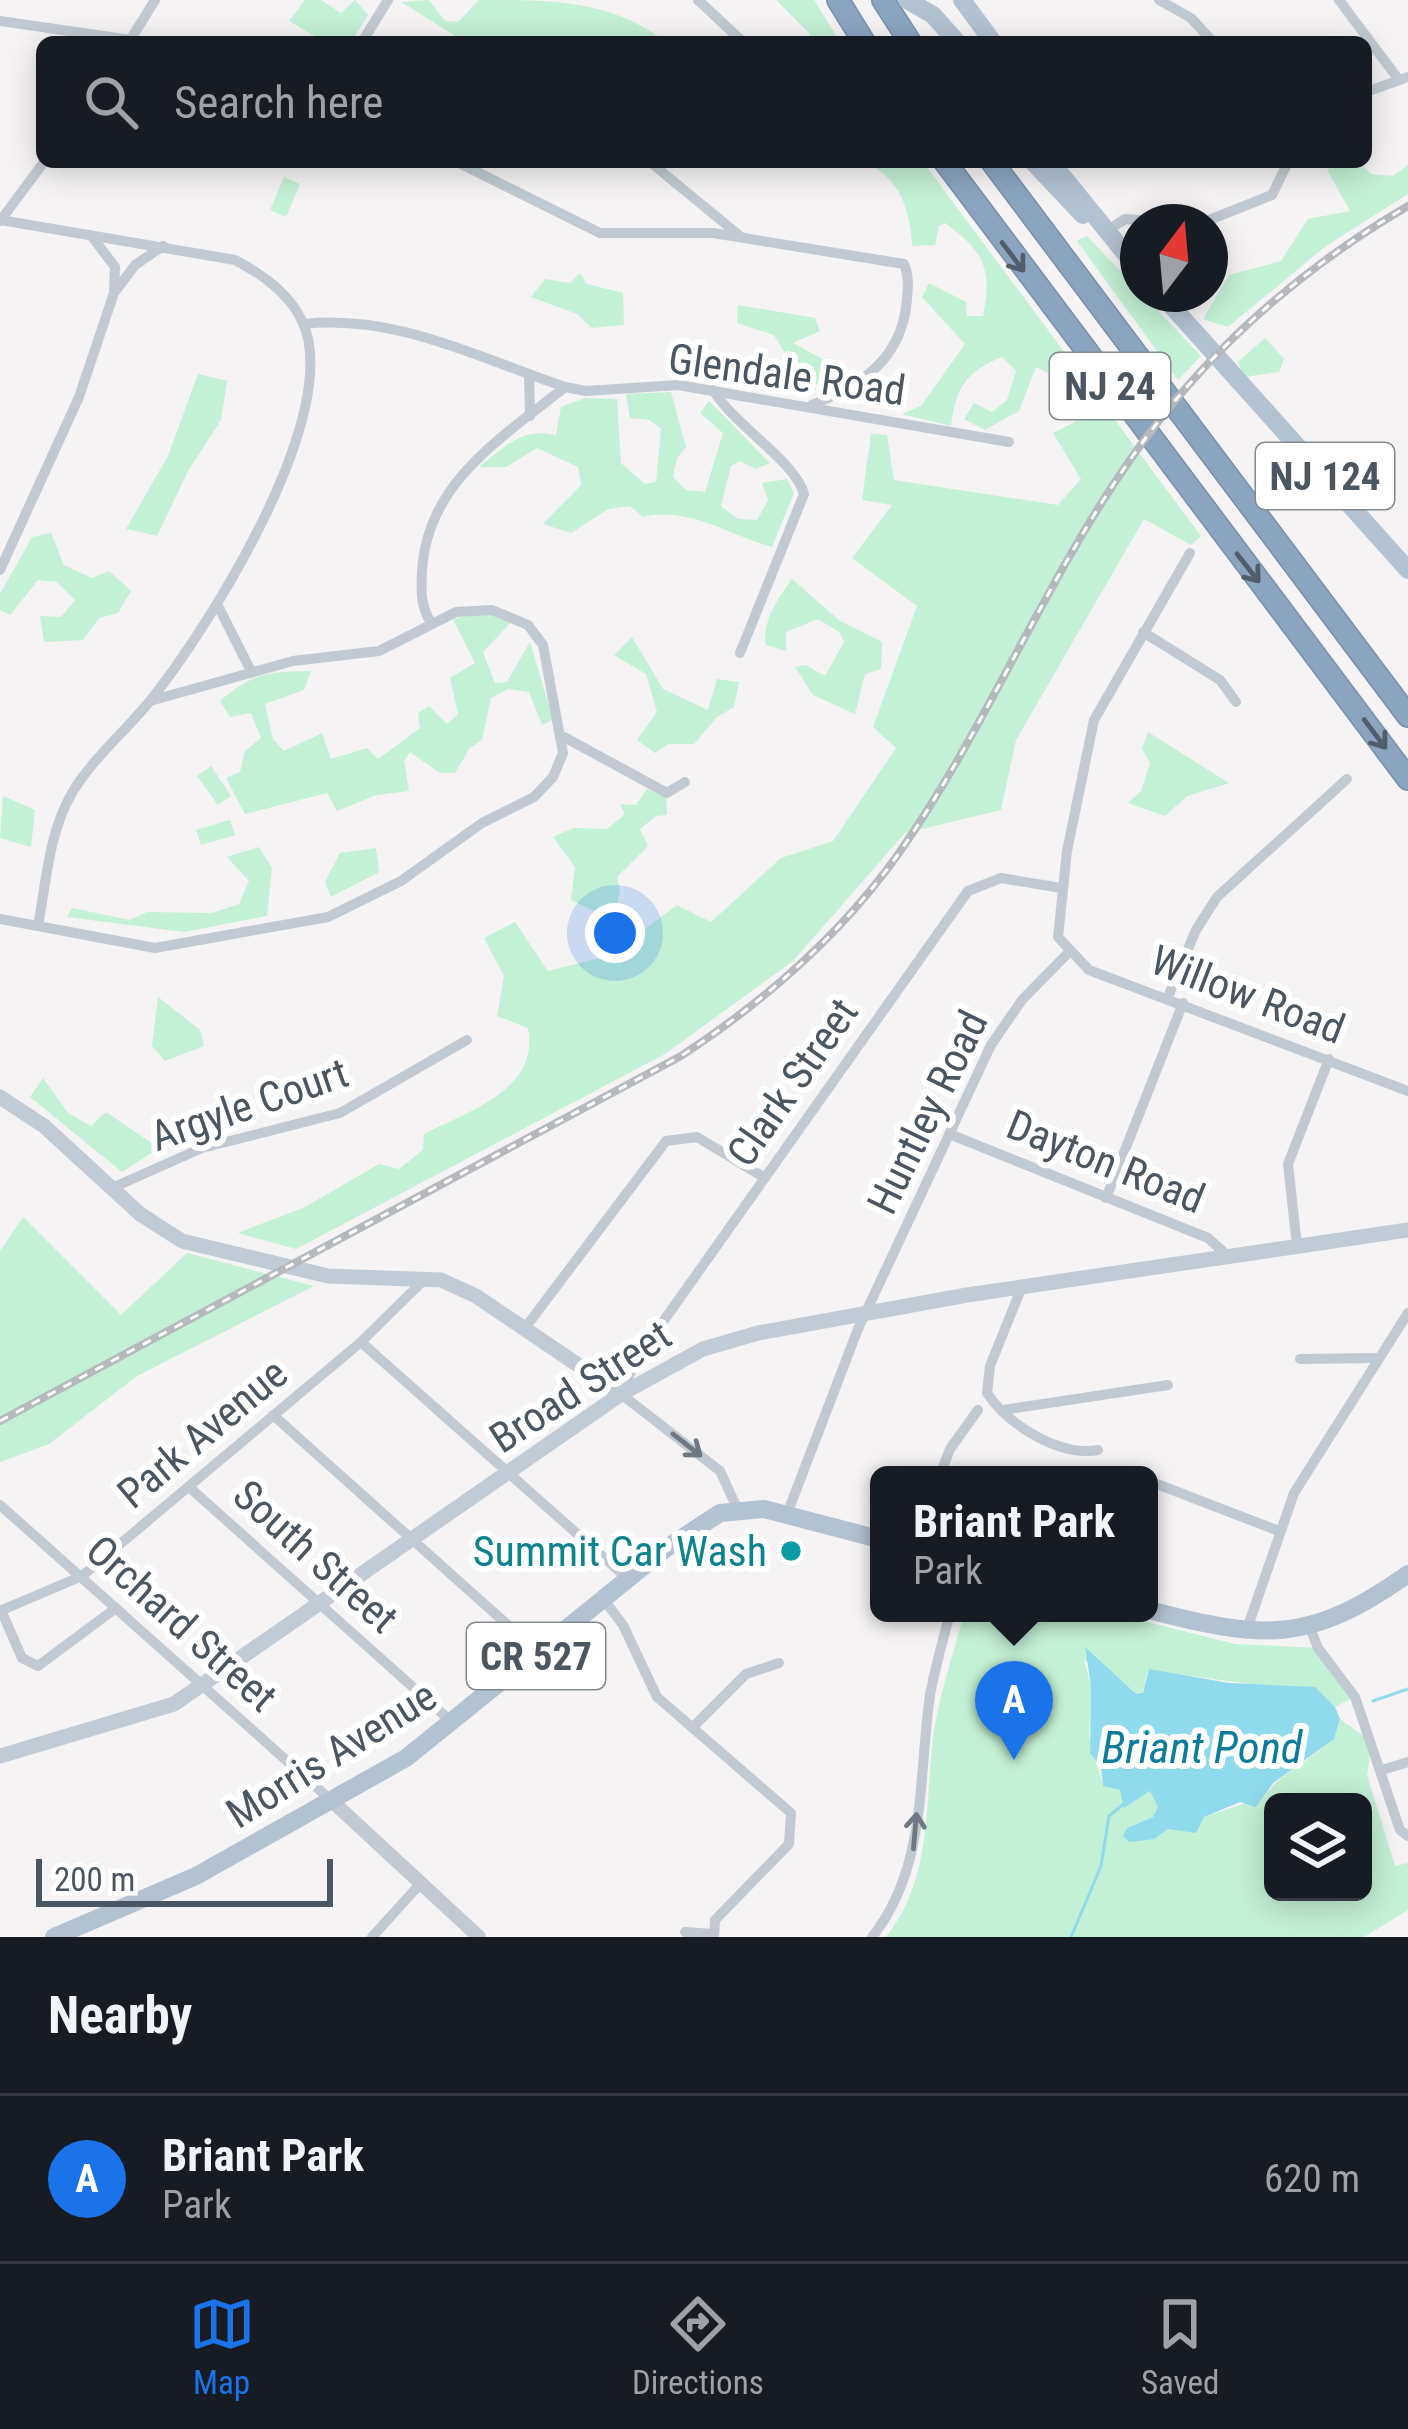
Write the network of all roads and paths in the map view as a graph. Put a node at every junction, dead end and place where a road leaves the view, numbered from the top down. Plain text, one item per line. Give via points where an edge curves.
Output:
1 (155, 0) edge
2 (388, 0) edge
3 (698, 0) edge
4 (838, 0) edge
5 (962, 0) edge
6 (1160, 0) edge
7 (1339, 0) edge
8 (893, 4) edge
9 (0, 21) edge
10 (98, 36) edge
11 (133, 36) edge
12 (366, 36) edge
13 (737, 36) edge
14 (860, 36) edge
15 (907, 36) edge
16 (951, 36) edge
17 (989, 36) edge
18 (1208, 36) edge
19 (1369, 36) edge
20 (1372, 40) edge
21 (1403, 78) edge
22 (1372, 90) edge
23 (40, 168) edge
24 (480, 168) edge
25 (657, 168) edge
26 (950, 168) edge
27 (996, 168) edge
28 (1039, 168) edge
29 (1056, 168) edge
30 (1285, 168) edge
31 (1228, 212) edge
32 (0, 221) edge
33 (1120, 222) edge
34 (1105, 233) junction
35 (740, 236) junction
36 (91, 237) junction
37 (163, 246) junction
38 (1120, 249) edge
39 (114, 293) junction
40 (1177, 312) edge
41 (304, 323) junction
42 (529, 375) junction
43 (565, 387) junction
44 (713, 390) junction
45 (808, 406) junction
46 (530, 416) junction
47 (1009, 442) dead end
48 (1233, 484) junction
49 (1190, 554) dead end
50 (0, 570) edge
51 (1408, 570) edge
52 (218, 606) junction
53 (432, 624) junction
54 (1143, 632) junction
55 (740, 653) dead end
56 (251, 670) junction
57 (1408, 694) edge
58 (150, 701) junction
59 (1236, 702) dead end
60 (1408, 716) edge
61 (564, 736) junction
62 (1346, 779) dead end
63 (1408, 779) edge
64 (685, 782) dead end
65 (1061, 888) junction
66 (0, 919) edge
67 (38, 926) junction
68 (1069, 952) junction
69 (1168, 997) junction
70 (1183, 1004) junction
71 (467, 1040) dead end
72 (1329, 1060) junction
73 (1408, 1090) edge
74 (2, 1100) edge
75 (952, 1135) junction
76 (765, 1178) junction
77 (112, 1189) junction
78 (1106, 1198) junction
79 (1408, 1230) edge
80 (1297, 1246) junction
81 (1229, 1256) junction
82 (426, 1278) junction
83 (1021, 1289) junction
84 (1408, 1313) edge
85 (865, 1314) junction
86 (525, 1328) junction
87 (361, 1342) junction
88 (1379, 1358) junction
89 (1300, 1359) dead end
90 (1168, 1385) dead end
91 (622, 1394) junction
92 (978, 1410) dead end
93 (1003, 1410) junction
94 (273, 1415) junction
95 (1098, 1450) dead end
96 (943, 1466) edge
97 (510, 1474) junction
98 (1158, 1484) edge
99 (189, 1487) junction
100 (0, 1505) edge
101 (737, 1508) junction
102 (787, 1514) junction
103 (1279, 1531) junction
104 (870, 1537) edge
105 (415, 1540) junction
106 (1408, 1574) edge
107 (82, 1576) junction
108 (628, 1579) junction
109 (604, 1600) junction
110 (320, 1605) junction
111 (116, 1608) junction
112 (1, 1611) edge
113 (1158, 1612) edge
114 (948, 1622) edge
115 (1310, 1628) junction
116 (1246, 1629) junction
117 (539, 1653) junction
118 (779, 1663) dead end
119 (204, 1686) junction
120 (453, 1723) junction
121 (693, 1727) junction
122 (0, 1756) edge
123 (1408, 1762) edge
124 (1382, 1770) junction
125 (333, 1802) junction
126 (1408, 1835) edge
127 (420, 1884) junction
128 (685, 1932) dead end
129 (713, 1935) edge
130 (54, 1937) edge
131 (372, 1937) edge
132 (479, 1937) edge
133 (872, 1937) edge

1 - 11 street
2 - 12 street
3 - 13 street
4 - 14 highway
5 - 17 main road
6 - 18 street
7 - 19 street
8 - 15 highway
8 - 16 main road via 934,15
9 - 10 street
20 - 21 street
21 - 22 street
23 - 32 street
24 - 35 street via 600,233
25 - 35 street
26 -> 63 highway, NJ 24
27 - 48 highway, NJ 24
28 - 34 main road
29 - 34 main road
30 - 31 street via 1272,195
32 - 36 street
33 - 34 street
34 - 38 main road
35 - 45 street via 904,264 907,308 884,363
36 - 37 street
36 - 39 street via 115,267
37 - 39 street
37 - 41 street via 218,254 254,270
39 - 50 street via 79,398
40 - 51 main road, NJ 124
41 - 42 street, Glendale Road via 395,327
41 - 52 street via 307,388 282,475
42 - 43 street, Glendale Road
42 - 46 street
43 - 44 street, Glendale Road
43 - 46 street
44 - 45 street, Glendale Road
44 - 55 street via 728,415 800,476 805,494
45 - 47 street, Glendale Road
46 - 53 street via 467,468 438,507 422,580
48 - 57 highway
48 - 60 highway, NJ 24
49 - 54 street
52 - 56 street
52 - 58 street
53 - 56 street via 379,652
53 - 61 street via 480,609 528,625 543,645
54 - 59 street via 1220,680
54 - 65 street via 1094,720
56 - 58 street
58 - 67 street via 69,798
61 - 64 street via 667,793
61 - 67 street via 553,777 534,796 328,917 154,948
62 - 69 street via 1217,897
65 - 68 street via 1057,928
65 - 76 street, Clark Street via 1001,878 968,891
66 - 67 street
68 - 69 street, Willow Road via 1089,970
68 - 75 street, Huntley Road via 1006,1020
69 - 70 street, Willow Road
70 - 72 street, Willow Road
70 - 78 street
71 - 77 street, Argyle Court via 340,1113 202,1148
72 - 73 street, Willow Road
72 - 80 street via 1286,1174
74 - 77 main road
75 - 78 street, Dayton Road
75 - 85 street, Huntley Road
76 - 86 street via 697,1138 666,1141
76 - 91 street, Clark Street via 638,1358
77 - 82 main road via 155,1226 214,1252 328,1276
78 - 81 street, Dayton Road via 1208,1238
79 - 80 main road, Broad Street
80 - 81 main road, Broad Street
81 - 83 main road, Broad Street
82 - 86 main road via 458,1286
82 - 87 street, Park Avenue
83 - 85 main road, Broad Street
83 - 93 street via 987,1375 987,1393
84 - 88 street
85 - 91 main road, Broad Street via 729,1341
85 - 102 street, Huntley Road
86 - 91 main road
87 - 94 street, Park Avenue
87 - 97 street
88 - 89 street
88 - 103 street via 1299,1484
90 - 93 street
91 - 97 main road, Broad Street
91 -> 101 street via 720,1471
92 - 96 street
93 - 95 street via 1064,1449
94 - 99 street, Park Avenue
94 - 105 street
97 - 105 main road, Broad Street
97 - 108 street
98 - 103 street
99 - 107 street, Park Avenue
99 - 110 street, South Street
100 - 107 street, Orchard Street
101 - 102 main road
101 - 108 main road, Morris Avenue / CR 527
102 - 104 main road
103 - 116 street
105 - 110 main road, Broad Street
105 - 117 street
106 - 115 main road via 1357,1610
107 - 111 street, Orchard Street
107 - 112 street, Park Avenue
108 - 109 main road, Morris Avenue / CR 527
109 - 117 main road, Morris Avenue / CR 527
109 - 121 street via 647,1686
110 - 119 main road, Broad Street
110 - 120 street, South Street
111 - 112 street via 38,1666 22,1658
111 - 119 street, Orchard Street
113 - 116 main road
133 -> 114 street via 902,1890 913,1853 931,1689
115 - 116 main road
115 - 124 street via 1355,1697
117 - 120 main road, Morris Avenue / CR 527
118 - 121 street via 746,1674
119 - 122 main road, Broad Street via 152,1714
119 - 125 street, Orchard Street
120 - 125 main road, Morris Avenue / CR 527
121 - 129 street via 793,1822 789,1844 723,1911
123 - 124 street
124 - 126 street
125 - 127 street, Orchard Street
125 - 130 main road, Morris Avenue / CR 527 via 196,1876
127 - 131 street
127 - 132 street, Orchard Street
128 - 129 street

